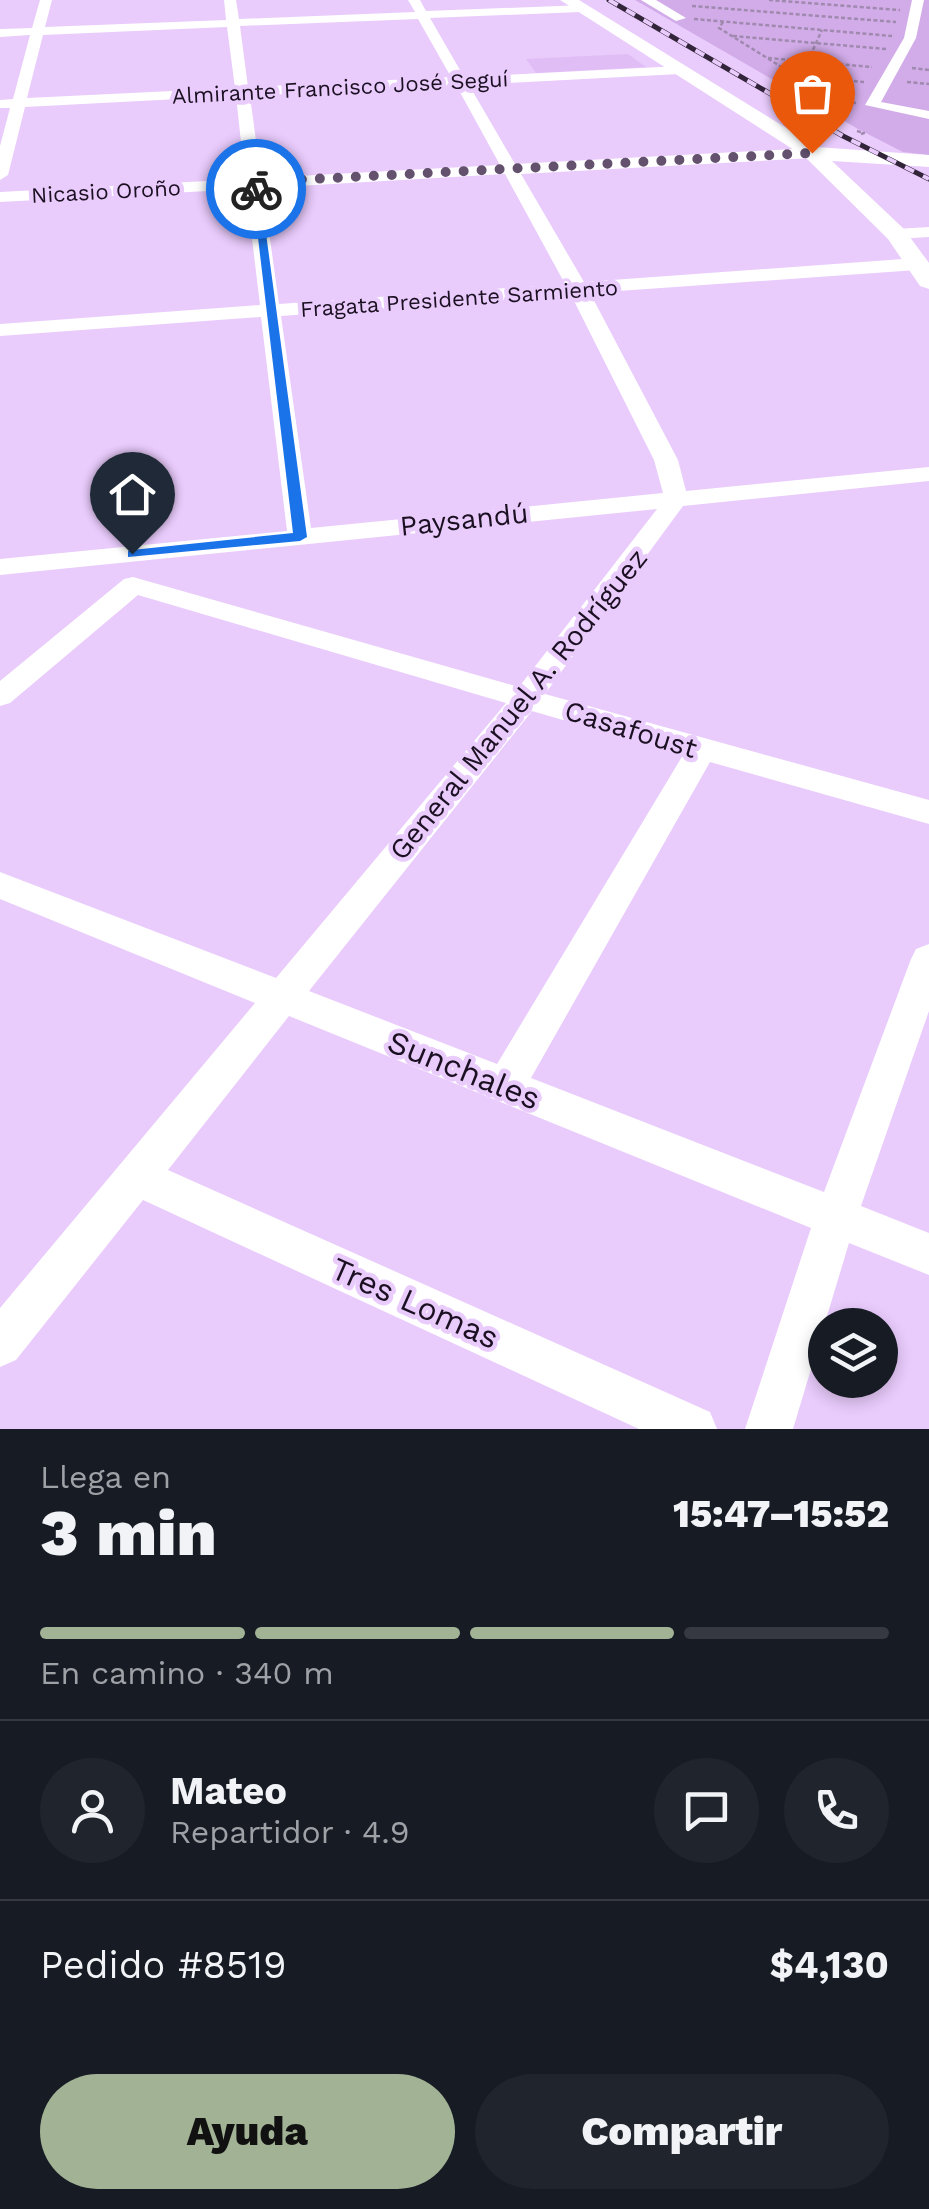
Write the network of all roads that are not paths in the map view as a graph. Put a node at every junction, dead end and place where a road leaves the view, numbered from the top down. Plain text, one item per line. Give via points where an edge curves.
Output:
1 (46, 0) edge
2 (230, 0) edge
3 (648, 1) edge
4 (574, 4) edge
5 (418, 8) edge
6 (680, 18) road end
7 (233, 24) junction
8 (912, 25) edge
9 (929, 28) edge
10 (37, 32) junction
11 (0, 34) edge
12 (680, 70) junction
13 (461, 81) junction
14 (243, 91) junction
15 (19, 103) junction
16 (0, 104) edge
17 (929, 115) edge
18 (812, 153) junction
19 (929, 161) edge
20 (512, 168) junction
21 (0, 175) edge
22 (255, 182) junction
23 (0, 197) edge
24 (929, 232) edge
25 (896, 234) junction
26 (923, 272) edge
27 (578, 289) junction
28 (271, 312) junction
29 (0, 330) edge
30 (929, 474) edge
31 (676, 496) junction
32 (300, 537) junction
33 (132, 554) junction
34 (0, 567) edge
35 (133, 584) junction
36 (0, 696) edge
37 (526, 697) junction
38 (701, 751) junction
39 (929, 812) edge
40 (0, 885) edge
41 (929, 960) edge
42 (282, 997) junction
43 (504, 1086) junction
44 (138, 1177) junction
45 (836, 1217) junction
46 (929, 1254) edge
47 (0, 1344) edge
48 (693, 1429) edge
49 (769, 1429) edge

1 - 10 street
2 - 7 street
3 - 6 street
4 - 5 street
4 - 12 main road
5 - 7 street
5 - 13 street
7 - 10 street
7 - 14 street
8 - 9 street
8 - 17 street via 872,105
10 - 11 street
10 - 15 street
12 - 13 street, Almirante Francisco José Seguí
12 - 18 main road
13 - 14 street, Almirante Francisco José Seguí
13 - 20 street
14 - 15 street, Almirante Francisco José Seguí
14 - 22 street
15 - 16 street, Almirante Francisco José Seguí
15 - 21 street
18 - 19 main road
18 - 20 street, Nicasio Oroño
18 - 25 main road
20 - 22 street, Nicasio Oroño
20 - 27 street
22 - 23 street, Nicasio Oroño
22 - 28 street
24 - 25 street
25 - 26 main road
26 - 27 street, Fragata Presidente Sarmiento
27 - 28 street, Fragata Presidente Sarmiento
27 - 31 street via 666,460
28 - 29 street, Fragata Presidente Sarmiento
28 - 32 street
30 - 31 street, Paysandú
31 - 32 street, Paysandú
31 - 37 street, General Manuel A. Rodríguez
32 - 33 street, Paysandú
33 - 34 street, Paysandú
33 - 35 street
35 - 36 street
35 - 37 street, Casafoust
37 - 38 street, Casafoust
37 - 42 street, General Manuel A. Rodríguez
38 - 39 street, Casafoust
38 - 43 street
40 - 42 street, Sunchales
41 - 45 street
42 - 43 street, Sunchales
42 - 44 street, General Manuel A. Rodríguez
43 - 45 street, Sunchales
44 - 47 street, General Manuel A. Rodríguez
44 - 48 street, Tres Lomas
45 - 46 street, Sunchales
45 - 49 street

